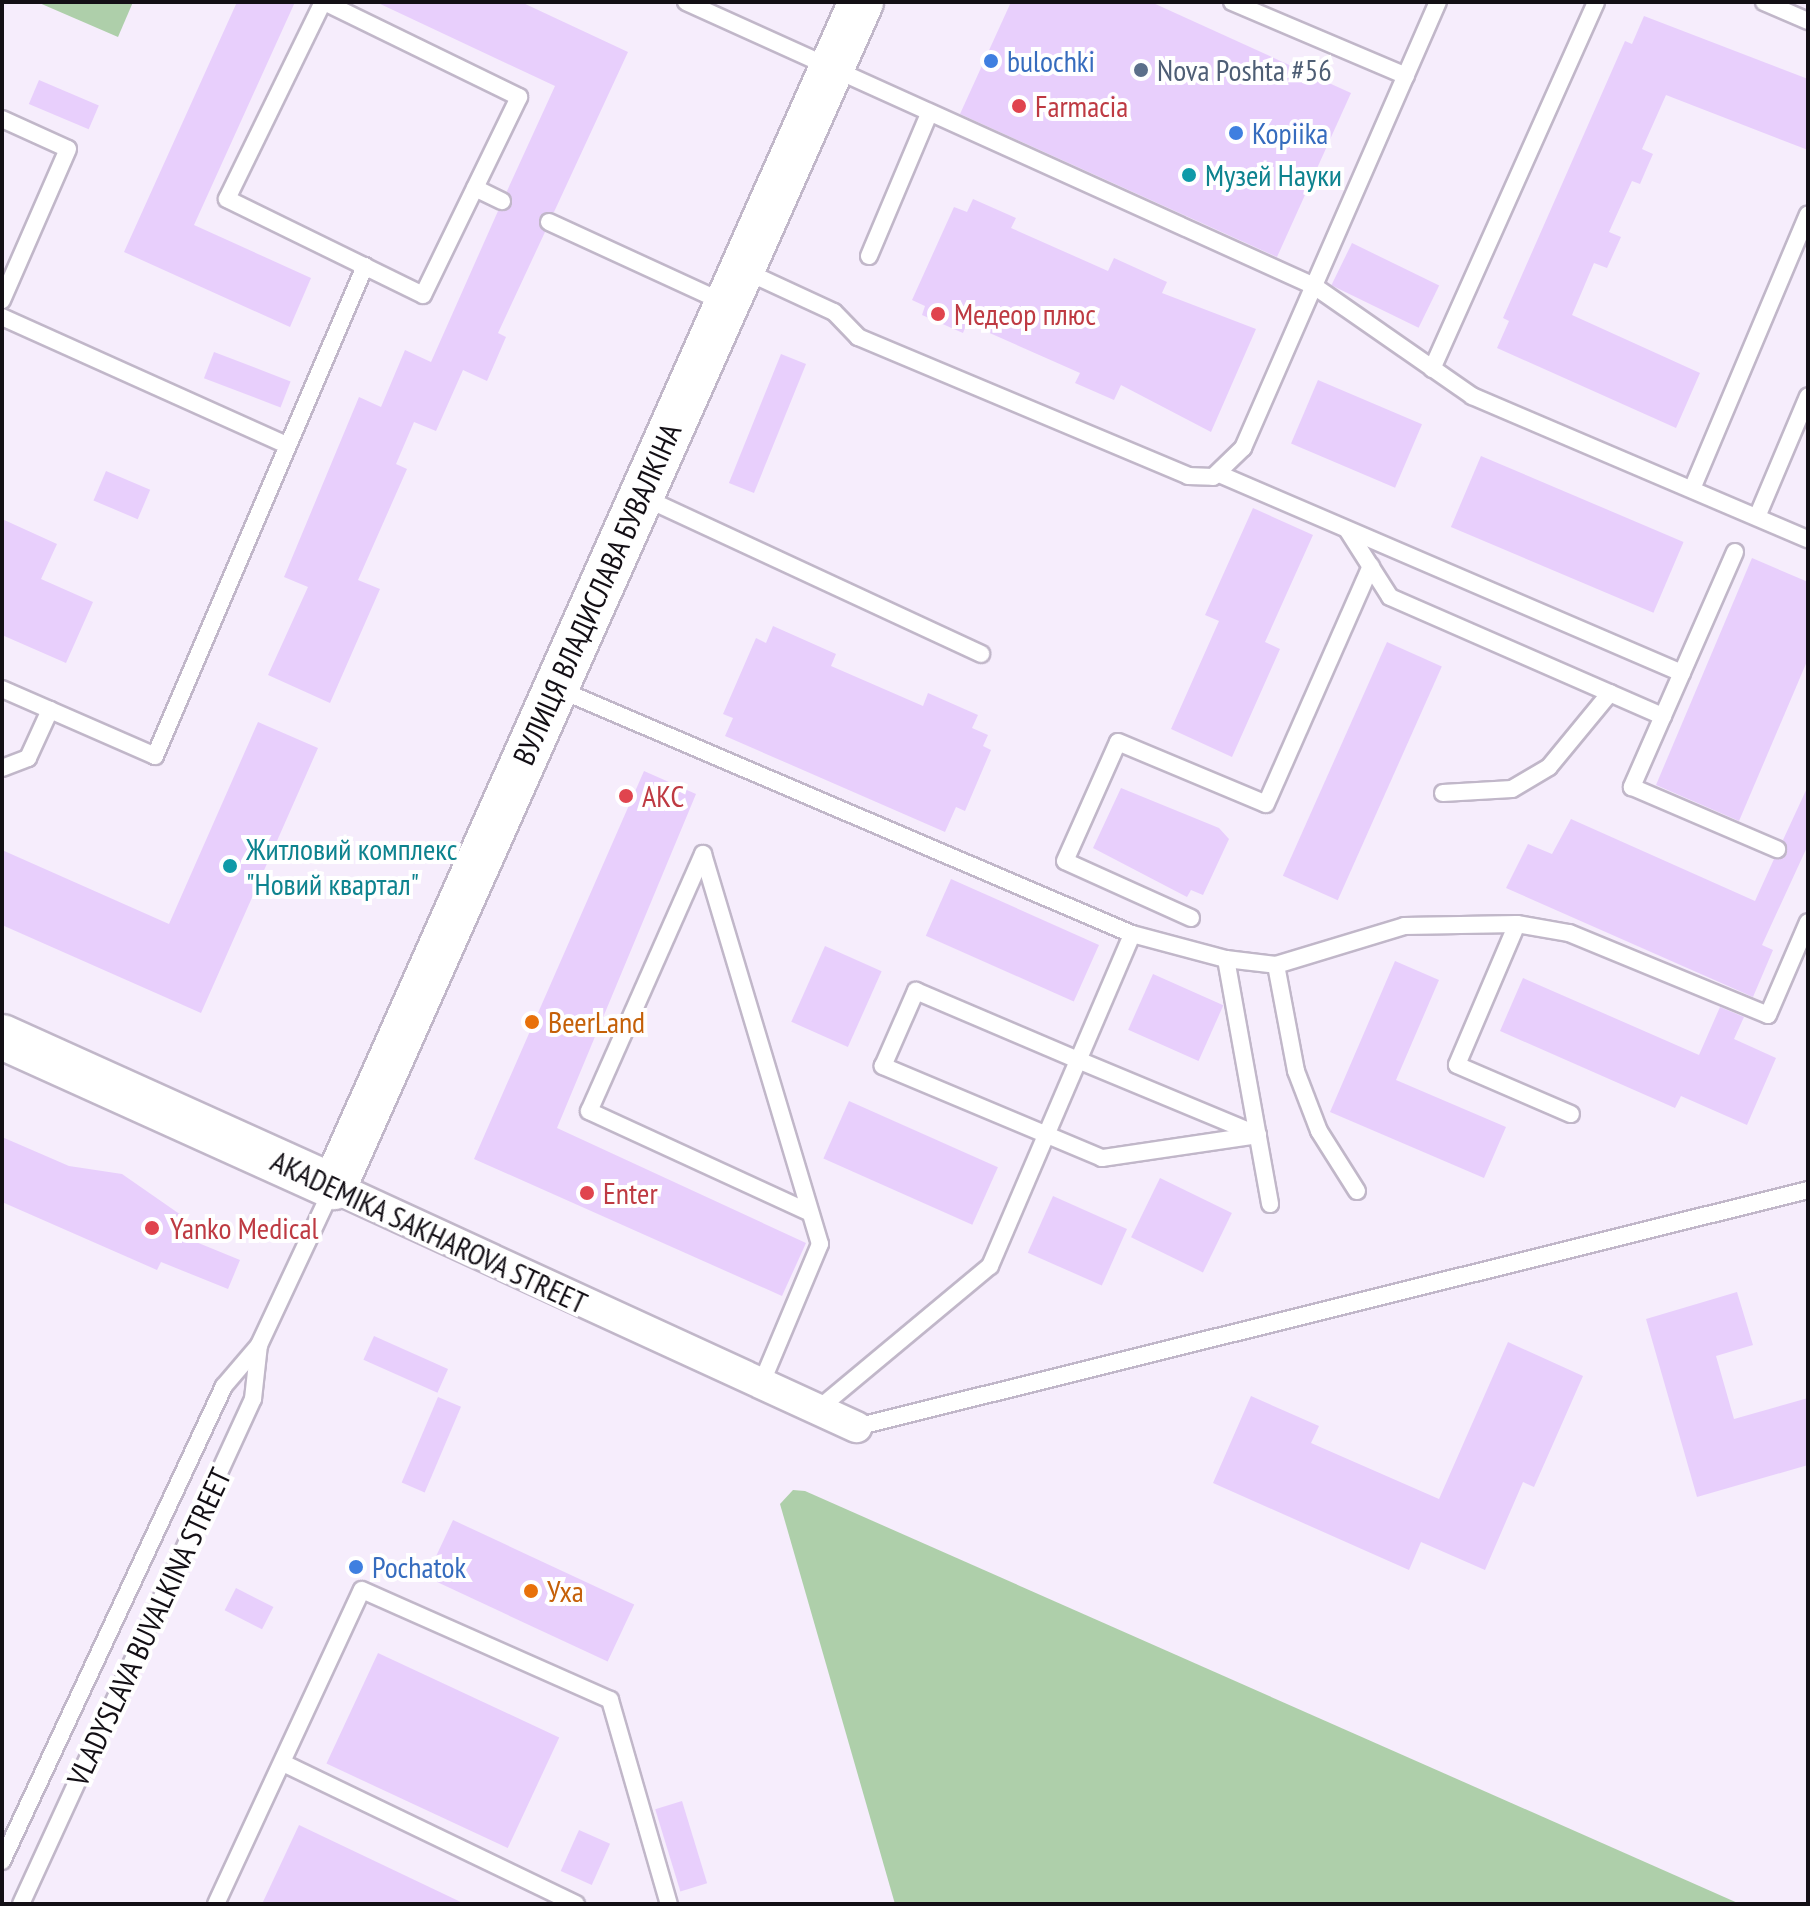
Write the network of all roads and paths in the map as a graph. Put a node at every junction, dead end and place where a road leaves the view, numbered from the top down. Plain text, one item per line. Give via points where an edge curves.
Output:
1 (323, 2) edge
2 (686, 2) edge
3 (861, 2) edge
4 (1232, 2) edge
5 (1438, 2) edge
6 (1596, 2) edge
7 (1764, 2) edge
8 (1808, 21) edge
9 (831, 70) junction
10 (1406, 76) junction
11 (928, 116) junction
12 (2, 119) edge
13 (475, 188) junction
14 (502, 201) dead end
15 (1808, 215) edge
16 (549, 222) dead end
17 (869, 256) dead end
18 (365, 266) junction
19 (734, 286) junction
20 (1314, 286) junction
21 (2, 300) edge
22 (2, 317) edge
23 (1432, 369) junction
24 (1808, 396) edge
25 (287, 445) junction
26 (1219, 474) junction
27 (1692, 489) junction
28 (641, 496) junction
29 (1757, 517) junction
30 (1348, 531) junction
31 (1808, 539) edge
32 (1735, 552) dead end
33 (1371, 566) junction
34 (981, 654) dead end
35 (1682, 673) junction
36 (555, 688) junction
37 (2, 689) edge
38 (1610, 693) junction
39 (50, 710) junction
40 (1663, 716) junction
41 (2, 768) edge
42 (1443, 793) dead end
43 (1777, 849) dead end
44 (1191, 918) dead end
45 (1808, 922) edge
46 (1517, 924) junction
47 (1132, 934) junction
48 (1226, 959) junction
49 (1276, 965) junction
50 (2, 1037) edge
51 (1078, 1060) junction
52 (1571, 1114) dead end
53 (1046, 1135) junction
54 (1258, 1135) junction
55 (334, 1187) junction
56 (1808, 1190) edge
57 (1357, 1191) dead end
58 (1270, 1204) dead end
59 (809, 1212) junction
60 (259, 1345) junction
61 (760, 1387) junction
62 (817, 1410) junction
63 (856, 1427) joint
64 (283, 1763) junction
65 (2, 1861) edge
66 (21, 1904) edge
67 (216, 1904) edge
68 (576, 1904) edge
69 (669, 1904) edge

1 - 13 lane via 519,97
1 - 18 lane via 227,199
2 - 9 lane
3 - 9 street, ВУЛИЦЯ ВЛАДИСЛАВА БУВАЛКІНА
4 - 10 lane
5 - 10 lane
6 - 23 lane
7 - 8 lane
9 - 11 lane
9 - 19 street, ВУЛИЦЯ ВЛАДИСЛАВА БУВАЛКІНА
10 - 20 lane
11 - 17 lane
11 - 20 lane
12 - 21 lane via 68,149
13 - 14 lane
13 - 18 lane via 423,295
15 - 27 lane
16 - 19 lane
18 - 25 lane
19 - 26 lane via 834,312 858,337 1188,476
19 - 28 street, ВУЛИЦЯ ВЛАДИСЛАВА БУВАЛКІНА
20 - 23 lane
20 - 26 lane via 1243,448
22 - 25 lane
23 - 27 lane via 1472,396
24 - 29 lane
25 - 39 lane via 155,756
26 - 30 lane
27 - 29 lane
28 - 34 lane
28 - 36 street, ВУЛИЦЯ ВЛАДИСЛАВА БУВАЛКІНА
29 - 31 lane
30 - 33 lane
30 - 35 lane
32 - 35 lane
33 - 38 lane via 1390,597
33 - 44 lane via 1266,804 1118,742 1065,861
35 - 40 lane
36 - 47 lane
36 - 55 street, ВУЛИЦЯ ВЛАДИСЛАВА БУВАЛКІНА
37 - 39 lane
38 - 40 lane
38 - 42 lane via 1549,767 1512,789
39 - 41 lane via 28,758
40 - 43 lane via 1632,787
45 - 46 lane via 1768,1015 1569,933
46 - 49 lane via 1404,926
46 - 52 lane via 1457,1065
47 - 48 lane
47 - 51 lane
48 - 49 lane
48 - 54 lane
49 - 57 lane via 1296,1071 1319,1131
50 - 55 street, AKADEMIKA SAKHAROVA STREET
51 - 53 lane
51 - 53 lane via 916,991 883,1066
51 - 54 lane
53 - 54 lane via 1102,1158
53 - 62 lane via 990,1266
54 - 58 lane
55 - 60 lane, VLADYSLAVA BUVALKINA STREET
55 - 61 street, AKADEMIKA SAKHAROVA STREET
56 - 63 lane
59 - 59 lane via 712,884 703,854 589,1111
59 - 61 lane via 820,1244
60 - 65 lane, VLADYSLAVA BUVALKINA STREET via 224,1386
60 - 66 lane, VLADYSLAVA BUVALKINA STREET via 253,1399
61 - 62 street, AKADEMIKA SAKHAROVA STREET
62 - 63 street, AKADEMIKA SAKHAROVA STREET
64 - 67 lane
64 - 68 lane
64 - 69 lane via 362,1590 610,1700

